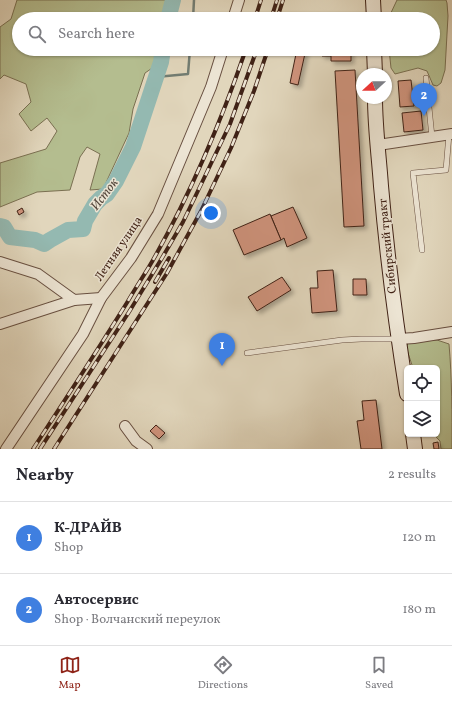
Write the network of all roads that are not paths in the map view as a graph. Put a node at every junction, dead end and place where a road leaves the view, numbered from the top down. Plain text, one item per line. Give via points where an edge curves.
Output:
1 (239, 0) edge
2 (373, 0) edge
3 (235, 12) edge
4 (374, 12) edge
5 (221, 56) edge
6 (374, 56) edge
7 (374, 68) edge
8 (426, 78) dead end
9 (375, 104) edge
10 (450, 134) edge
11 (432, 137) junction
12 (378, 145) junction
13 (422, 250) dead end
14 (0, 262) edge
15 (101, 298) junction
16 (74, 300) junction
17 (0, 324) edge
18 (452, 332) edge
19 (399, 339) junction
20 (247, 352) dead end
21 (404, 373) edge
22 (124, 426) dead end
23 (413, 437) edge
24 (6, 449) edge
25 (147, 449) edge
26 (415, 449) edge

1 - 3 street
2 - 4 main road
5 - 15 street, Летняя улица via 158,214 132,258
6 - 7 main road
8 - 11 lane
9 - 12 main road, Сибирский тракт
10 - 11 street
10 - 13 lane via 446,170 412,173
11 - 12 street
12 - 19 main road, Сибирский тракт via 386,243
14 - 16 street via 38,274
15 - 16 street
15 - 24 street, Летняя улица via 83,334
16 - 17 street
18 - 19 street
19 - 20 lane via 342,340
19 - 21 main road, Сибирский тракт
22 - 25 street via 136,441
23 - 26 main road

